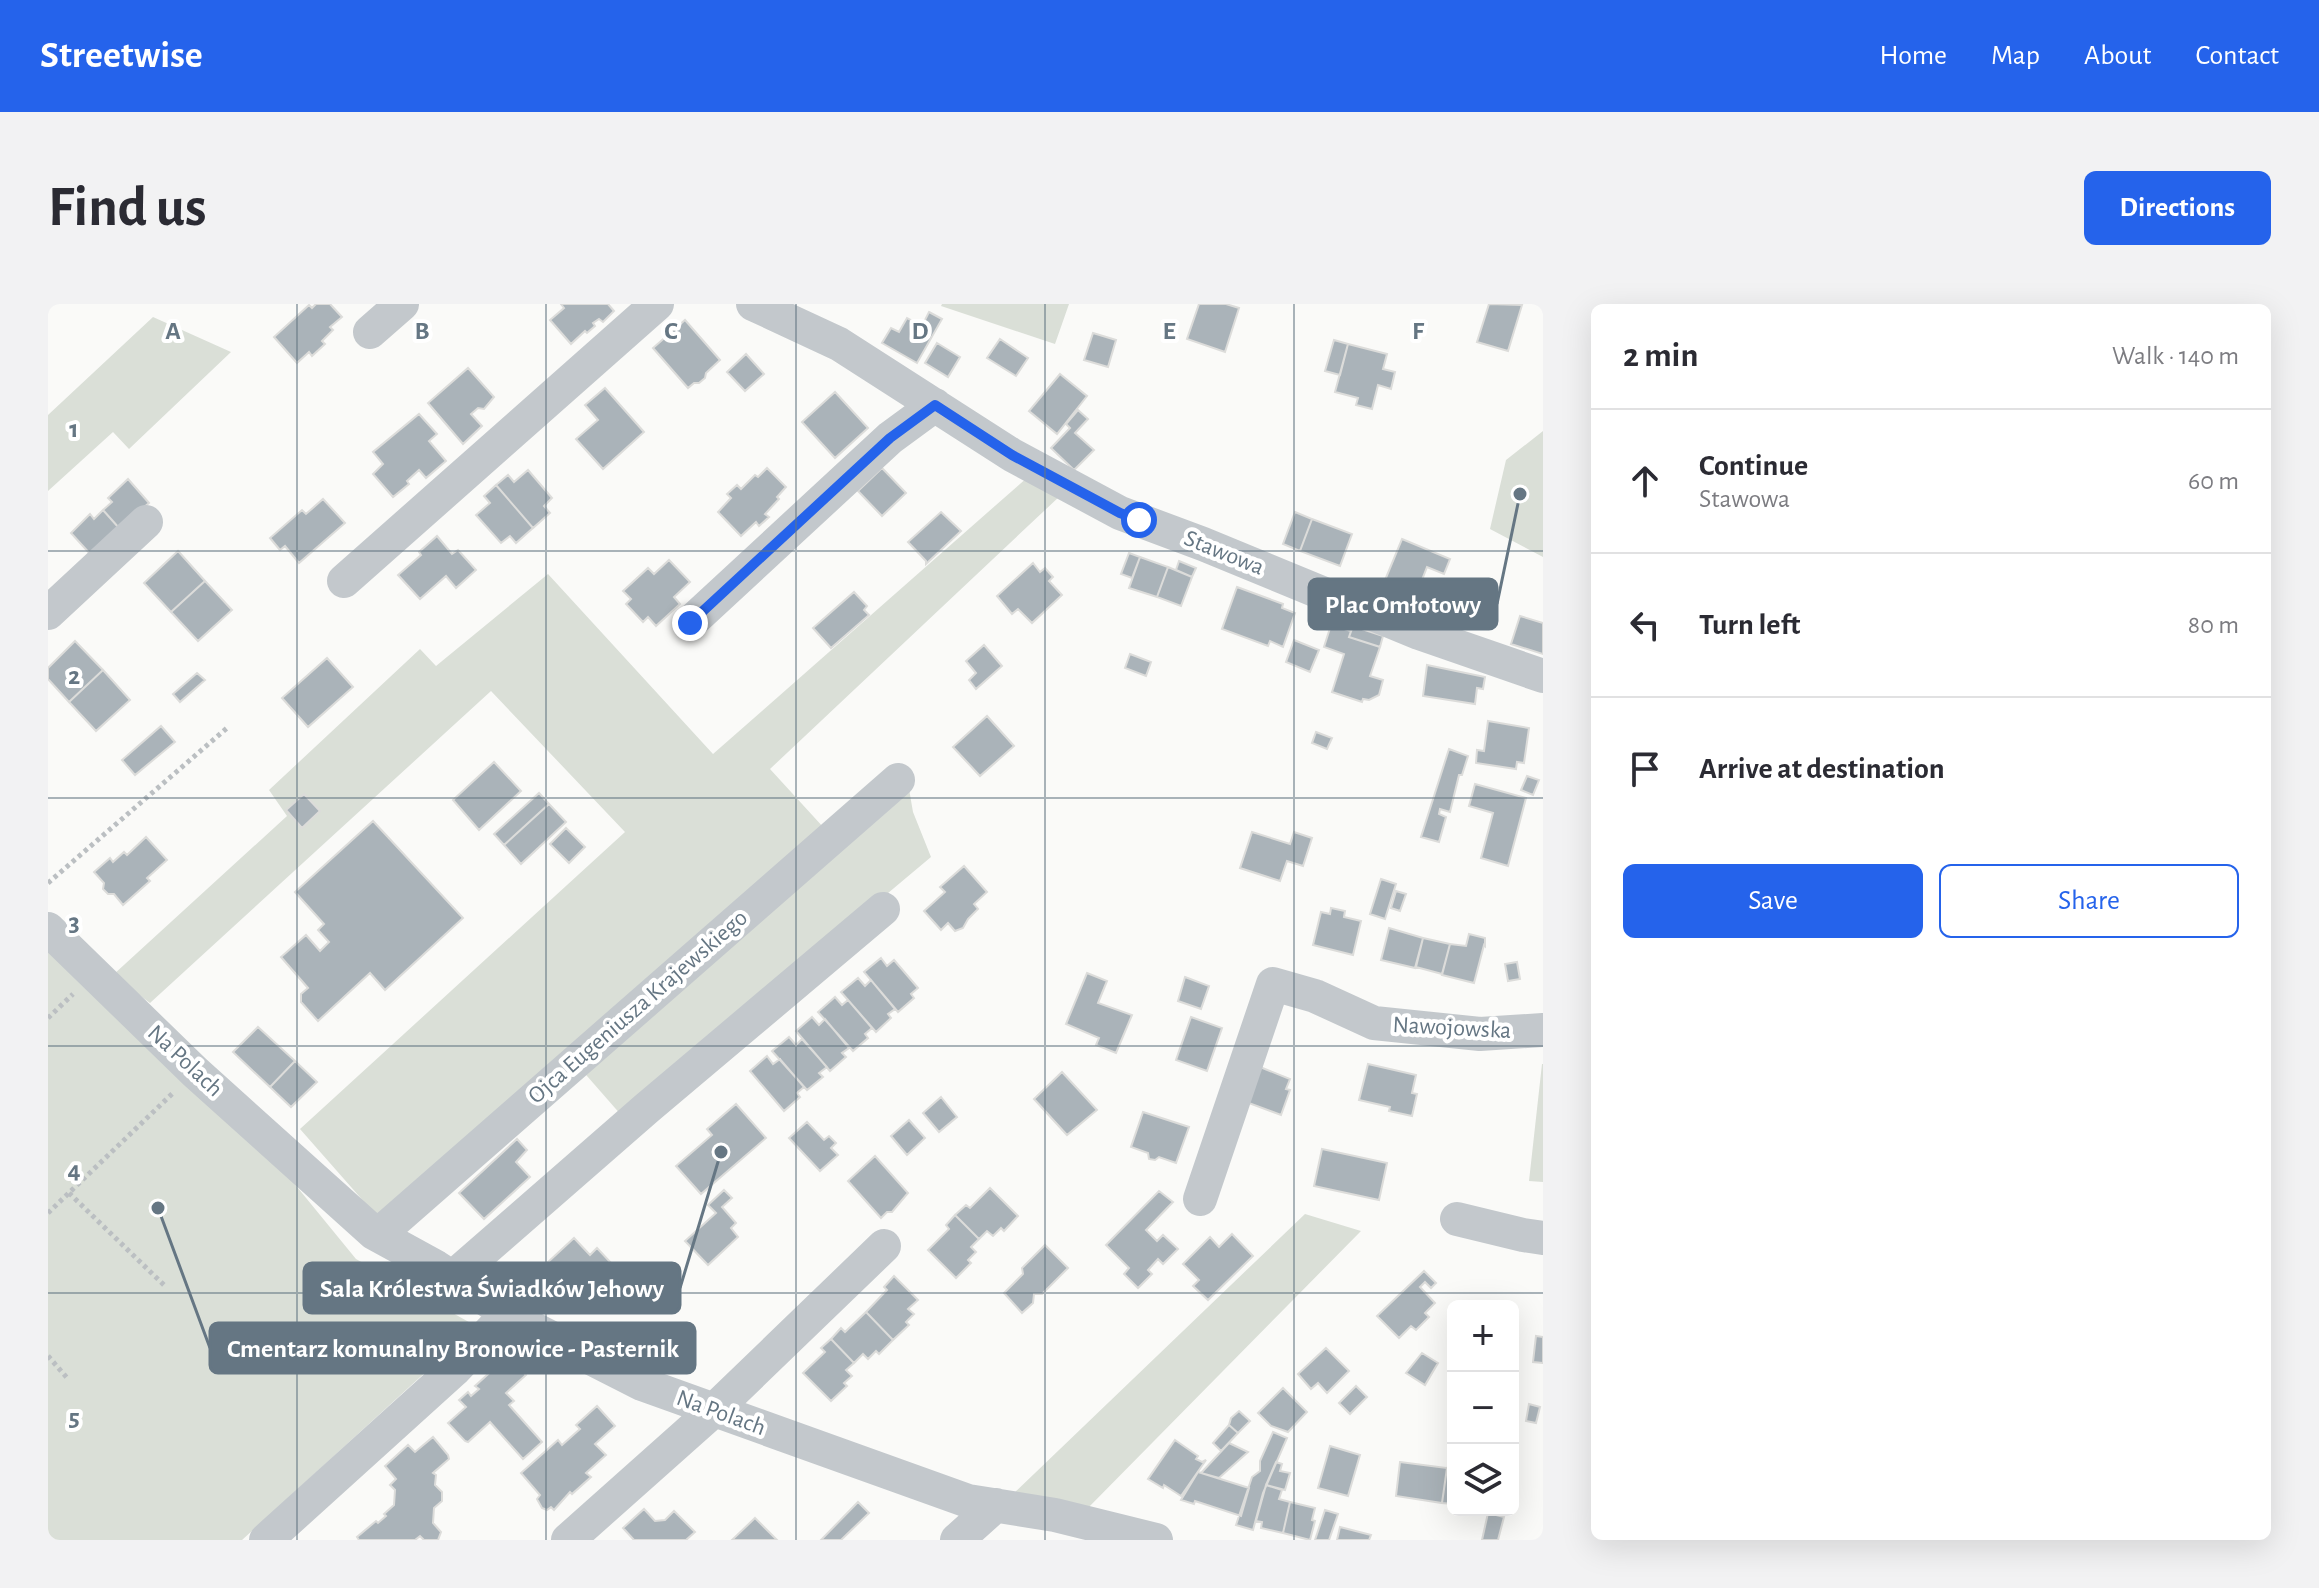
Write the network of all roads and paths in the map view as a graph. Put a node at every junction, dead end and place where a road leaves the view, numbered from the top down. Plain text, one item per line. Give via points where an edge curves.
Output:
1 (402, 304) edge
2 (657, 304) edge
3 (761, 305) edge
4 (370, 332) dead end
5 (935, 405) junction
6 (146, 522) dead end
7 (344, 581) dead end
8 (48, 613) edge
9 (690, 623) dead end
10 (1543, 676) edge
11 (227, 728) dead end
12 (898, 780) dead end
13 (48, 883) edge
14 (883, 909) dead end
15 (48, 929) edge
16 (1543, 1030) edge
17 (195, 1072) junction
18 (69, 1193) junction
19 (48, 1197) edge
20 (1200, 1199) dead end
21 (56, 1205) junction
22 (48, 1213) edge
23 (1457, 1219) dead end
24 (378, 1235) junction
25 (1543, 1238) edge
26 (884, 1246) dead end
27 (452, 1278) junction
28 (165, 1286) dead end
29 (508, 1313) junction
30 (48, 1356) edge
31 (69, 1380) dead end
32 (714, 1410) junction
33 (996, 1505) junction
34 (266, 1540) edge
35 (568, 1540) edge
36 (957, 1540) edge
37 (1156, 1540) edge

1 - 4 street
2 - 7 street
3 - 5 street, Stawowa via 839,344
5 - 9 street via 890,438
5 - 10 street, Stawowa via 1012,455 1120,513 1419,633
6 - 8 street
11 - 13 path
12 - 24 street, Ojca Eugeniusza Krajewskiego
14 - 27 street
15 - 17 street, Na Polach
16 - 20 street, Nawojowska via 1480,1034 1374,1023 1273,984
17 - 18 path
17 - 24 street, Na Polach
18 - 21 path
18 - 28 path
19 - 21 path
21 - 22 path
23 - 25 street
24 - 27 street, Na Polach
26 - 32 street
27 - 29 street, Na Polach
29 - 32 street, Na Polach via 642,1384
29 - 34 street via 454,1370
30 - 31 path
32 - 33 street, Na Polach via 968,1501
32 - 35 street
33 - 36 street
33 - 37 street, Na Polach

